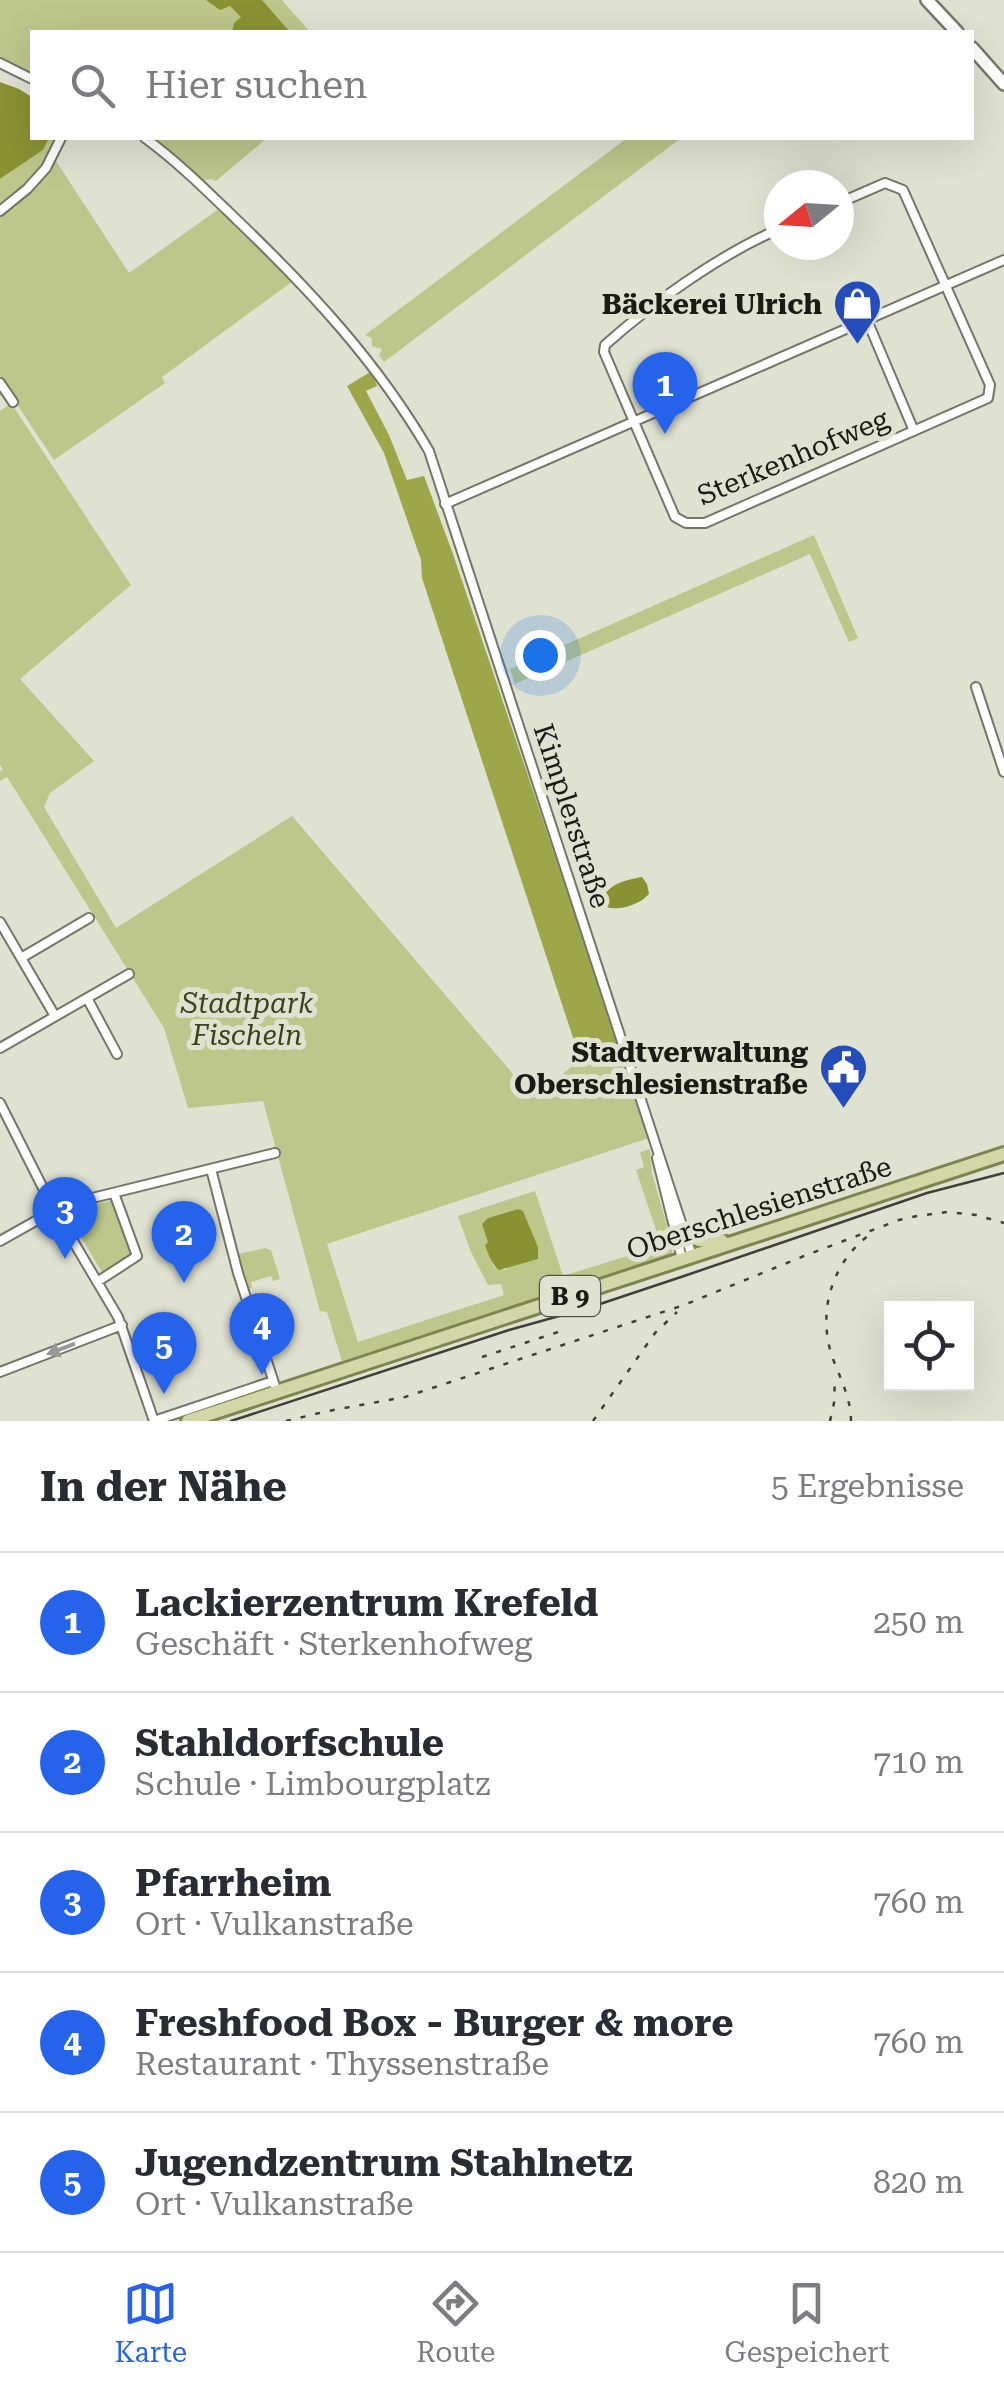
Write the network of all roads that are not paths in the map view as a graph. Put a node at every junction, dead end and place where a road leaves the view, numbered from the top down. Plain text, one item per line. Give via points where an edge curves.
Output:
1 (927, 0) edge
2 (955, 30) edge
3 (974, 50) edge
4 (0, 63) edge
5 (30, 78) edge
6 (1004, 84) edge
7 (60, 140) edge
8 (147, 140) edge
9 (854, 197) edge
10 (0, 211) edge
11 (764, 237) edge
12 (1004, 260) edge
13 (946, 284) junction
14 (867, 320) junction
15 (0, 382) edge
16 (12, 402) dead end
17 (634, 422) junction
18 (914, 431) junction
19 (445, 504) junction
20 (976, 687) dead end
21 (1004, 772) edge
22 (90, 918) dead end
23 (0, 922) edge
24 (21, 958) junction
25 (129, 974) dead end
26 (87, 998) junction
27 (55, 1016) junction
28 (0, 1048) edge
29 (116, 1054) dead end
30 (0, 1103) edge
31 (655, 1143) junction
32 (276, 1153) dead end
33 (1004, 1154) edge
34 (211, 1169) junction
35 (114, 1193) junction
36 (54, 1209) junction
37 (683, 1230) junction
38 (740, 1240) junction
39 (0, 1241) edge
40 (687, 1257) junction
41 (97, 1282) junction
42 (122, 1325) junction
43 (0, 1372) edge
44 (275, 1386) junction
45 (154, 1421) edge
46 (188, 1421) edge

1 - 2 main road
3 - 6 main road
4 - 5 street
7 - 10 street via 46,168
8 - 19 street, Kimplerstraße via 290,270 361,351 429,452
9 - 13 street via 886,183 903,190
11 - 17 street via 605,345
12 - 13 street
13 - 14 street
13 - 18 street, Sterkenhofweg via 990,385 988,398
14 - 17 street
14 - 18 street, Sterkenhofweg
15 - 16 street
17 - 18 street, Sterkenhofweg via 676,517 686,524 705,523
17 - 19 street
19 - 31 street, Kimplerstraße
20 - 21 street
22 - 24 street
23 - 24 street
24 - 27 street
25 - 26 street
26 - 27 street
26 - 29 street
27 - 28 street
30 - 36 street
31 - 37 street, Kimplerstraße
31 - 40 street, Kimplerstraße
32 - 34 street
33 - 38 main road, Oberschlesienstraße / B 9
34 - 35 street
34 - 44 street
35 - 36 street
35 - 41 street via 138,1254
36 - 39 street
36 - 41 street
37 - 38 main road, B 9 via 704,1242
37 - 40 street, Kimplerstraße
38 - 40 main road, Oberschlesienstraße / B 9
40 - 44 main road, Oberschlesienstraße / B 9
41 - 42 street
42 -> 43 street
42 - 45 street
44 - 45 street, Oberschlesienstraße
44 - 46 main road, Oberschlesienstraße / B 9

